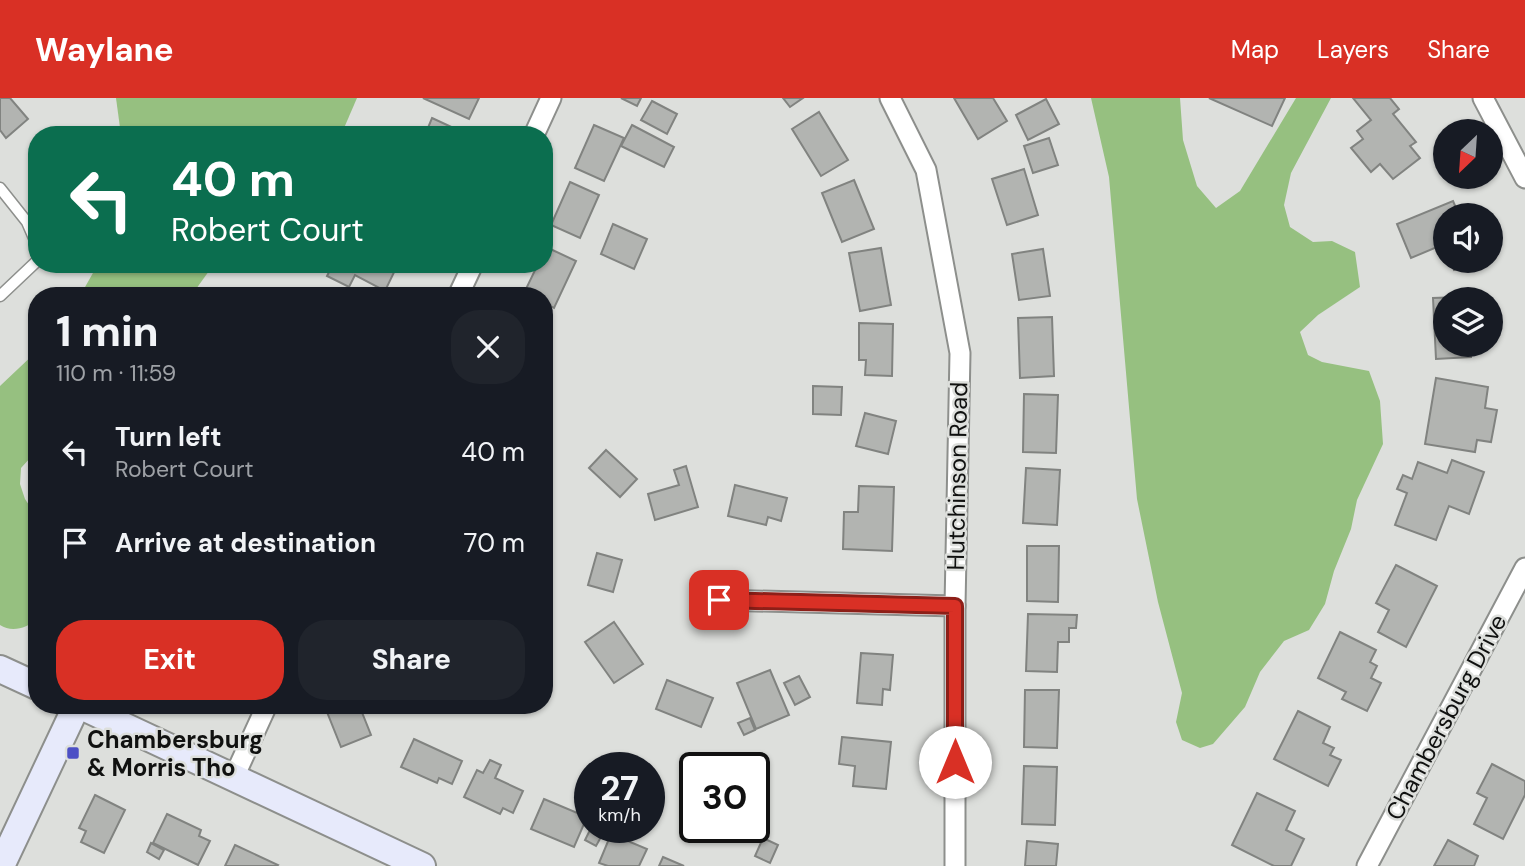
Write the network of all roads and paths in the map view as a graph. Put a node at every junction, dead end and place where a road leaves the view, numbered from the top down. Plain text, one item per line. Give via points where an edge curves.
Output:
1 (551, 98) edge
2 (890, 98) edge
3 (1483, 98) edge
4 (538, 126) edge
5 (1525, 178) edge
6 (0, 188) edge
7 (28, 224) edge
8 (28, 270) edge
9 (0, 296) edge
10 (1525, 568) edge
11 (719, 600) dead end
12 (955, 606) junction
13 (0, 668) edge
14 (28, 682) edge
15 (74, 714) edge
16 (97, 714) edge
17 (263, 714) edge
18 (233, 777) junction
19 (1, 866) edge
20 (422, 866) edge
21 (955, 866) edge
22 (1367, 866) edge

1 - 4 street
2 - 12 street, Hutchinson Road via 926,170 960,353
3 - 5 street
6 - 7 lane
8 - 9 lane
10 - 22 street, Chambersburg Drive
11 - 12 street
12 - 21 street, Hutchinson Road
13 - 14 main road
15 - 19 main road
16 - 18 main road
17 - 18 street
18 - 20 main road

